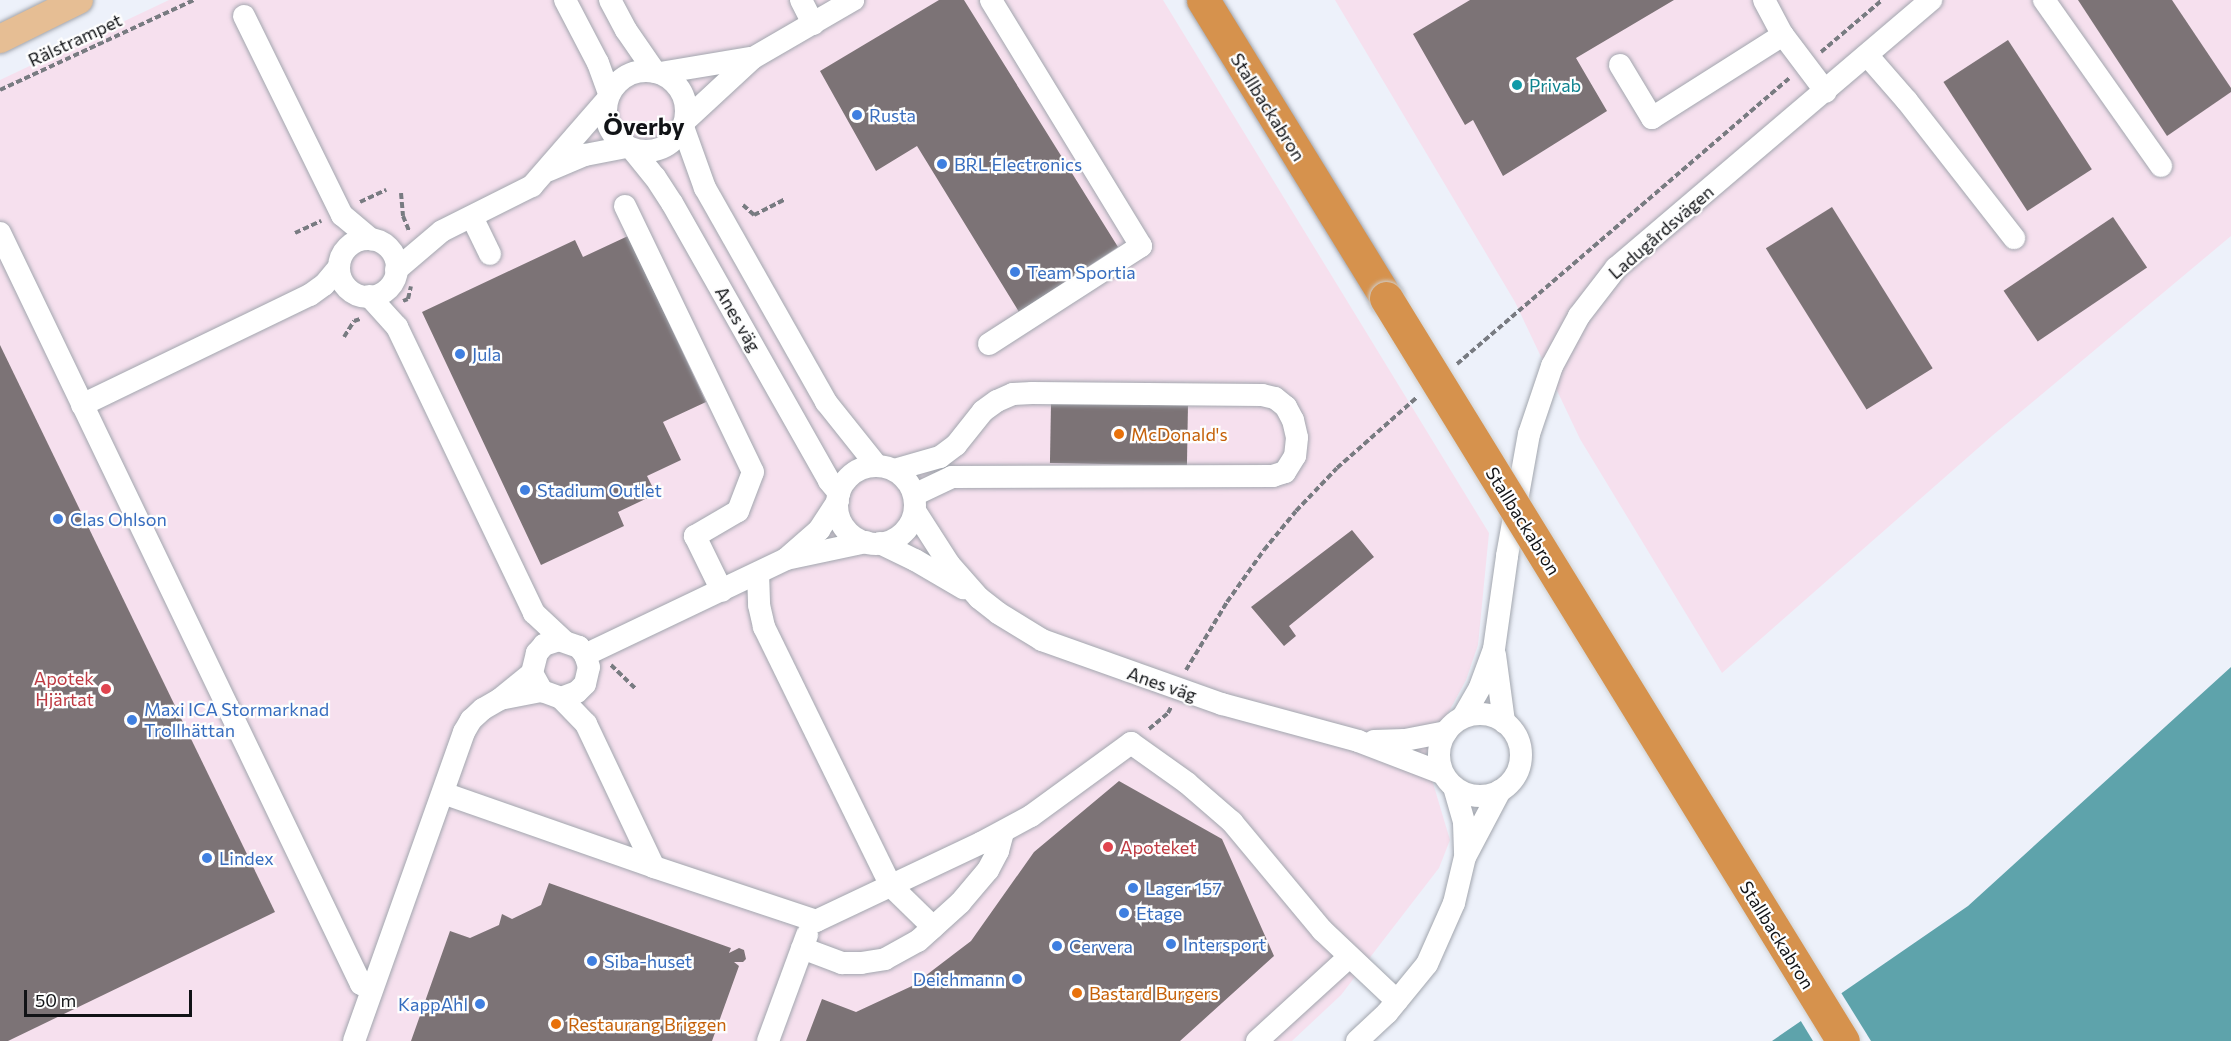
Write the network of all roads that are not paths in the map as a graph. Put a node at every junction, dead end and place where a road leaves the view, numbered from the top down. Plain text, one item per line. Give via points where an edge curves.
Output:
1 (79, 0) edge
2 (565, 0) edge
3 (610, 0) edge
4 (801, 0) edge
5 (853, 0) edge
6 (991, 0) edge
7 (1203, 0) edge
8 (1764, 0) edge
9 (1931, 0) edge
10 (2044, 0) edge
11 (244, 16) dead end
12 (813, 24) junction
13 (1783, 35) junction
14 (0, 39) edge
15 (1867, 55) junction
16 (753, 58) junction
17 (1620, 65) dead end
18 (657, 72) junction
19 (1826, 92) junction
20 (608, 98) junction
21 (684, 123) junction
22 (629, 148) junction
23 (2161, 166) dead end
24 (548, 170) junction
25 (625, 206) dead end
26 (342, 215) junction
27 (472, 217) junction
28 (442, 231) junction
29 (0, 233) edge
30 (2014, 238) dead end
31 (377, 241) junction
32 (489, 254) dead end
33 (342, 259) junction
34 (395, 275) junction
35 (360, 293) junction
36 (310, 295) junction
37 (397, 327) junction
38 (989, 344) dead end
39 (82, 405) junction
40 (885, 468) junction
41 (838, 497) junction
42 (914, 503) junction
43 (873, 543) junction
44 (786, 559) junction
45 (758, 573) junction
46 (722, 591) junction
47 (979, 598) junction
48 (534, 614) junction
49 (564, 641) junction
50 (1494, 649) junction
51 (585, 655) junction
52 (543, 678) junction
53 (585, 684) junction
54 (1504, 722) junction
55 (586, 724) junction
56 (1454, 724) junction
57 (1358, 741) junction
58 (1448, 780) junction
59 (1500, 791) junction
60 (443, 793) junction
61 (1004, 832) junction
62 (1465, 857) junction
63 (654, 867) junction
64 (891, 886) junction
65 (812, 920) junction
66 (933, 927) junction
67 (802, 948) junction
68 (1348, 958) junction
69 (372, 989) junction
70 (1396, 1001) junction
71 (354, 1041) edge
72 (768, 1041) edge
73 (1257, 1041) edge
74 (1357, 1041) edge
75 (1843, 1041) edge

1 - 14 main road
2 - 20 street via 598,63
3 - 18 street via 626,30
4 - 12 street
5 - 12 street
6 - 38 street via 1141,246
7 - 75 highway, Stallbackabron, bridge
8 - 13 street
9 - 15 street, Ladugårdsvägen
10 - 23 street
11 - 26 street
12 - 16 street
13 - 17 street via 1652,118
13 - 19 street
15 - 19 street, Ladugårdsvägen
15 - 30 street
16 - 18 street
16 - 21 street
18 - 20 street via 628,75 617,83
18 - 21 street via 681,92 685,100
19 - 50 street, Ladugårdsvägen via 1616,268 1579,316 1552,366 1529,434
20 - 22 street via 606,122 617,140
20 - 24 street
21 - 22 street via 677,138 662,148 644,152
21 - 40 street, Anes väg via 705,188 826,402
22 - 24 street via 585,156
22 - 41 street, Anes väg via 672,203
24 - 27 street via 518,195
25 - 46 street via 753,472 738,511 695,536
26 - 31 street
26 - 33 street
27 - 28 street
27 - 32 street
28 - 31 street
28 - 34 street
29 - 39 street
31 - 33 street via 358,241
31 - 34 street via 395,257
33 - 35 street via 342,280
33 - 36 street via 324,285
34 - 35 street via 386,290
34 - 37 street
35 - 36 street
35 - 37 street
36 - 39 street
37 - 48 street
39 - 69 street via 357,974 362,984
40 - 41 street via 854,473
40 - 42 street via 903,476
40 - 42 street via 940,457 956,445 983,411 1012,394 1262,395 1286,406 1297,438 1295,456 1285,472 1273,476 952,477
41 - 43 street via 844,527
41 - 44 street via 819,530
42 - 43 street via 906,530 890,541
42 - 47 street, Anes väg via 950,564
43 - 44 street
43 - 47 street, Anes väg via 915,560
44 - 45 street
45 - 46 street
45 - 64 street via 764,627
46 - 51 street
47 - 57 street, Anes väg via 1042,640 1092,660 1222,704
48 - 49 street
48 - 52 street
49 - 51 street via 579,647
49 - 52 street via 549,643
50 - 54 street, Ladugårdsvägen
50 - 56 street, Ladugårdsvägen via 1480,687
51 - 53 street via 589,667
52 - 53 street via 577,692
52 - 55 street
52 - 60 street via 500,699 471,720
53 - 55 street
54 - 56 street via 1490,716
54 - 59 street via 1514,733 1521,752 1517,773
55 - 63 street
56 - 57 street, Anes väg via 1405,740
56 - 58 street via 1438,751
57 - 58 street, Anes väg
58 - 59 street via 1462,793 1478,797
58 - 62 street via 1464,824
59 - 62 street
60 - 63 street
60 - 69 street
61 - 64 street
61 - 66 street via 988,870
61 - 68 street via 1131,743 1232,822
62 - 70 street via 1454,903 1427,964
63 - 65 street
64 - 65 street
64 - 66 street
65 - 67 street
66 - 67 street via 918,941 885,959 861,963 842,963
67 - 72 street
68 - 70 street
68 - 73 street
69 - 71 street
70 - 74 street

